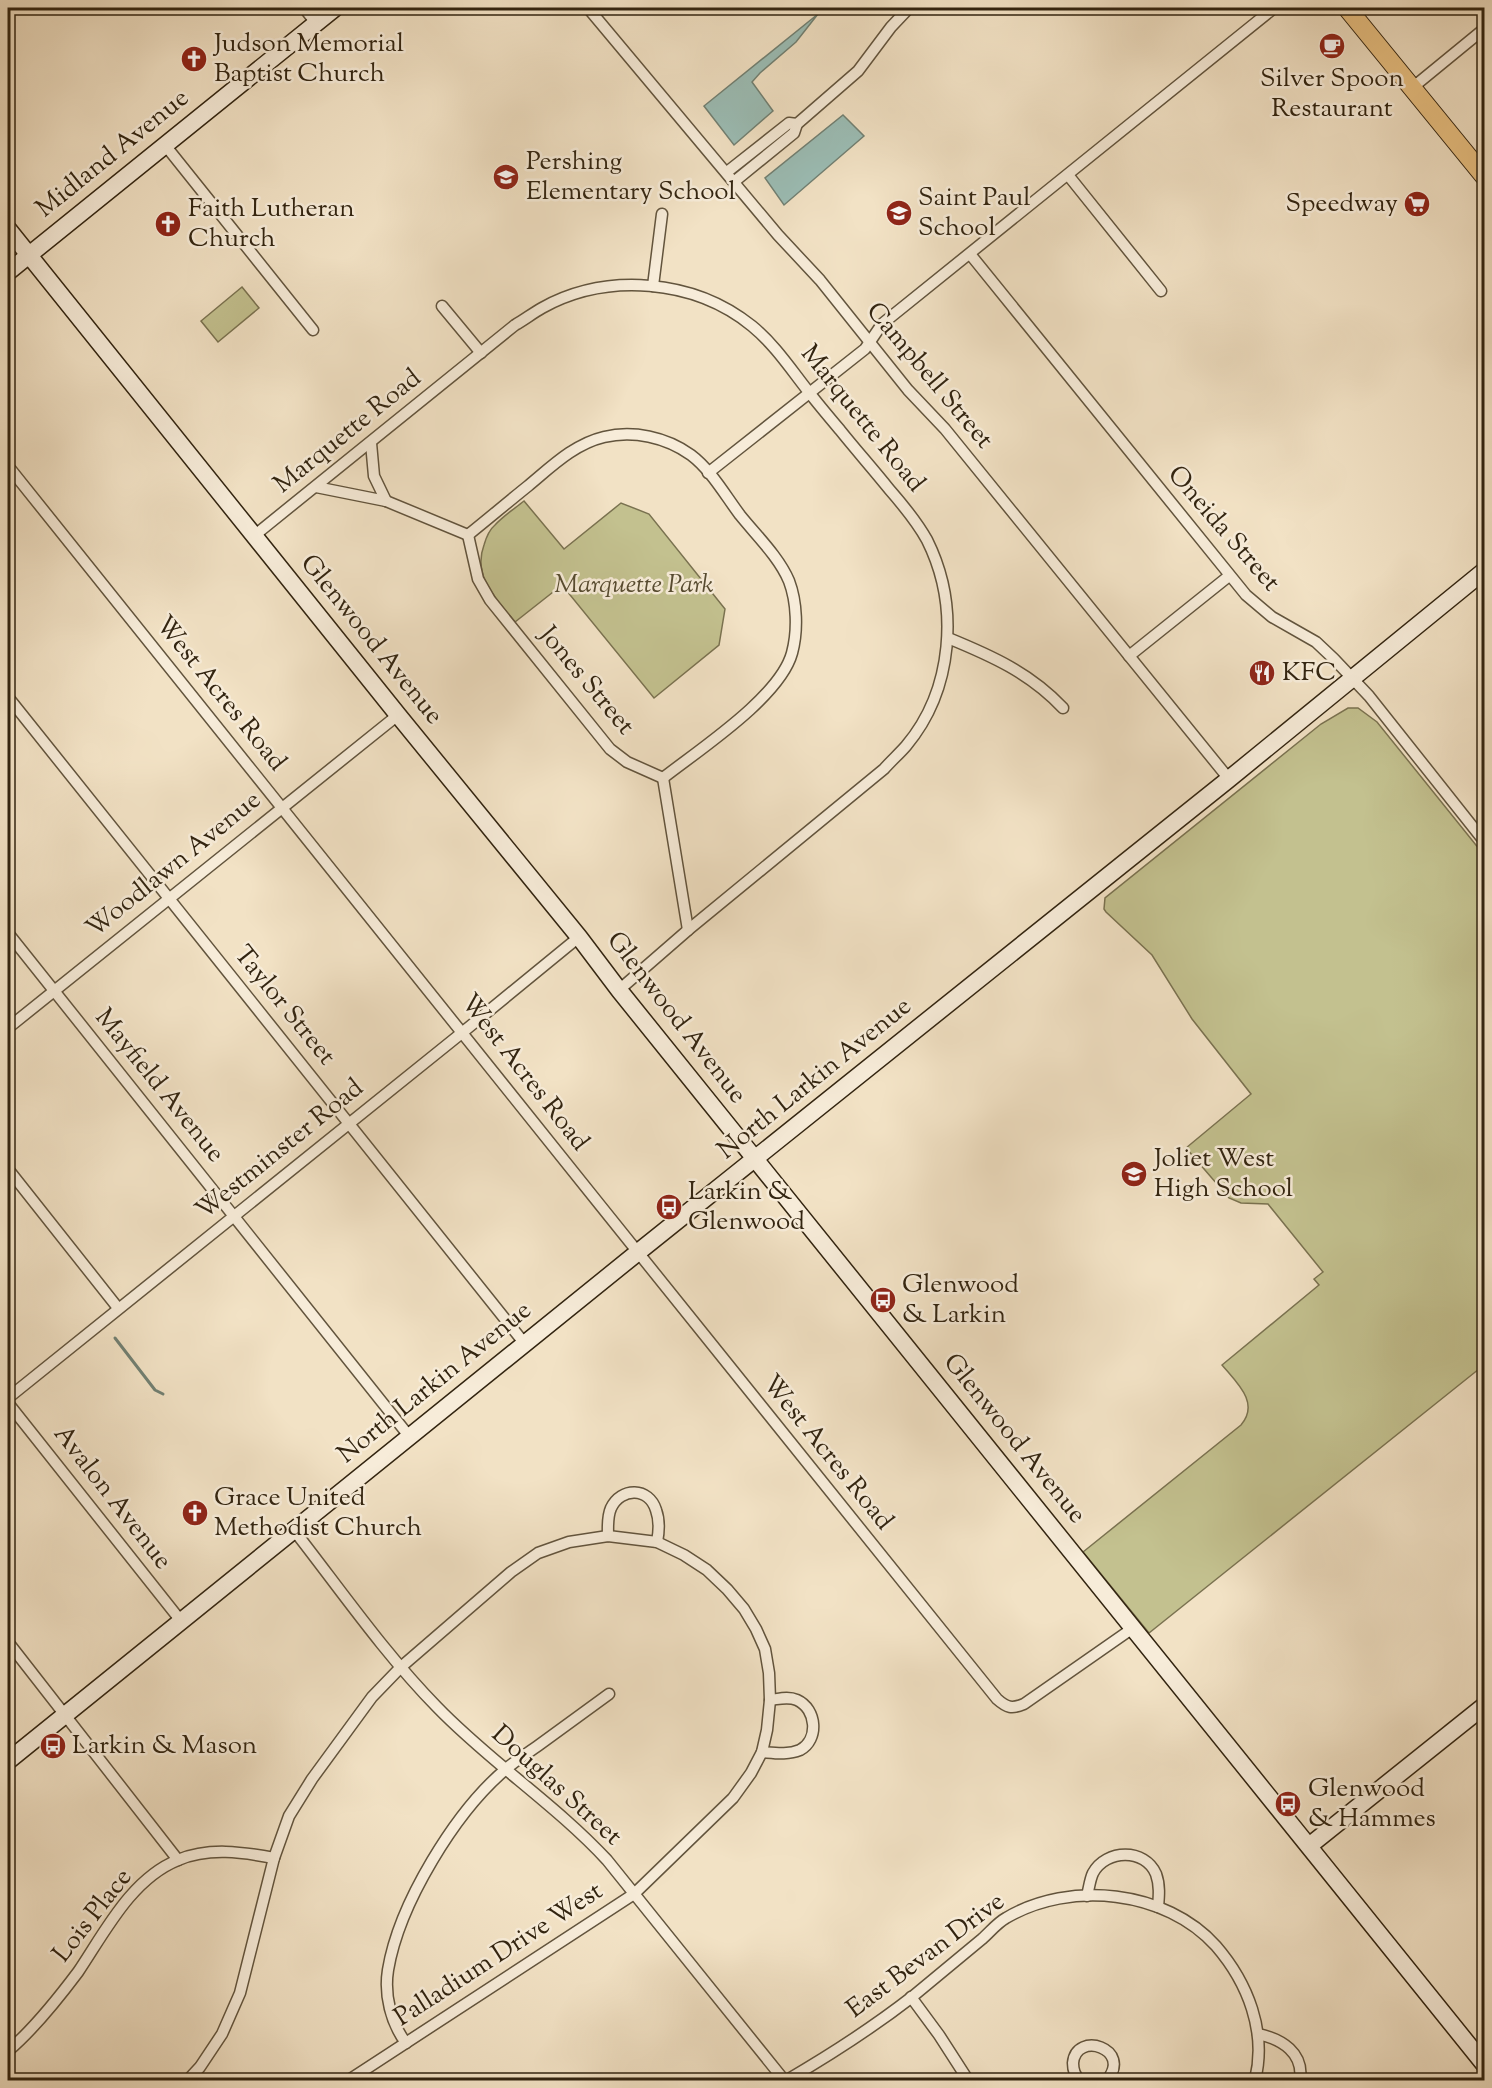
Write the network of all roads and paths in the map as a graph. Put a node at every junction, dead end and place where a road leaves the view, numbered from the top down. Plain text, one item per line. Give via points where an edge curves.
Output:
1 (304, 8) edge
2 (335, 8) edge
3 (588, 8) edge
4 (909, 8) edge
5 (1274, 8) edge
6 (1347, 8) edge
7 (316, 23) junction
8 (1485, 29) edge
9 (1412, 88) junction
10 (797, 124) junction
11 (165, 145) junction
12 (727, 172) junction
13 (1068, 175) junction
14 (1485, 176) edge
15 (735, 182) junction
16 (662, 214) dead end
17 (8, 229) edge
18 (970, 254) junction
19 (28, 255) junction
20 (8, 272) edge
21 (653, 286) junction
22 (1161, 291) dead end
23 (442, 306) dead end
24 (313, 330) dead end
25 (870, 341) junction
26 (481, 353) junction
27 (810, 393) junction
28 (372, 443) junction
29 (8, 466) edge
30 (708, 473) junction
31 (316, 487) junction
32 (386, 501) junction
33 (255, 535) junction
34 (468, 535) junction
35 (1485, 571) edge
36 (1229, 576) junction
37 (948, 638) junction
38 (1129, 656) junction
39 (1353, 679) junction
40 (8, 697) edge
41 (1063, 708) dead end
42 (398, 715) junction
43 (663, 778) junction
44 (1229, 779) junction
45 (282, 807) junction
46 (1485, 841) edge
47 (169, 898) junction
48 (688, 930) junction
49 (8, 933) edge
50 (579, 937) junction
51 (619, 990) junction
52 (54, 991) junction
53 (8, 1028) edge
54 (463, 1032) junction
55 (349, 1122) junction
56 (756, 1160) junction
57 (8, 1170) edge
58 (234, 1216) junction
59 (637, 1253) junction
60 (118, 1308) junction
61 (525, 1344) junction
62 (8, 1398) edge
63 (8, 1403) edge
64 (409, 1436) junction
65 (293, 1529) junction
66 (608, 1536) junction
67 (657, 1542) junction
68 (181, 1621) junction
69 (1133, 1628) junction
70 (8, 1642) edge
71 (401, 1667) junction
72 (609, 1695) dead end
73 (770, 1700) junction
74 (1485, 1706) edge
75 (65, 1714) junction
76 (762, 1752) junction
77 (8, 1761) edge
78 (505, 1769) junction
79 (1309, 1846) junction
80 (274, 1858) junction
81 (178, 1860) junction
82 (634, 1894) junction
83 (1088, 1896) junction
84 (1158, 1907) junction
85 (911, 1997) junction
86 (1258, 2034) junction
87 (406, 2043) junction
88 (8, 2051) edge
89 (1485, 2064) edge
90 (188, 2080) edge
91 (349, 2080) edge
92 (785, 2080) edge
93 (968, 2080) edge
94 (1077, 2080) edge
95 (1107, 2080) edge
96 (1255, 2080) edge
97 (1300, 2080) edge

1 - 7 street
2 - 7 street, Midland Avenue
3 - 12 street, Campbell Street
4 - 10 street via 858,71
5 - 13 street
6 - 9 main road
7 - 11 street, Midland Avenue
8 - 9 street
9 - 14 main road
10 - 12 street via 789,123
10 - 15 street via 794,133
11 - 19 street, Midland Avenue
11 - 24 street
12 - 15 street, Campbell Street
13 - 18 street
13 - 22 street
15 - 25 street, Campbell Street
16 - 21 street
17 - 19 street, Glenwood Avenue
18 - 25 street via 882,324
18 - 36 street, Oneida Street
19 - 20 street, Midland Avenue
19 - 33 street, Glenwood Avenue
21 - 26 street, Marquette Road via 600,288 571,296 543,308
21 - 27 street, Marquette Road via 701,296 727,308 776,349
23 - 26 street
25 - 27 street
25 - 38 street, Campbell Street
26 - 28 street, Marquette Road
27 - 30 street
27 - 37 street, Marquette Road via 927,540 946,598
28 - 31 street, Marquette Road
28 - 32 street via 374,476
29 - 45 street, West Acres Road
30 - 34 street via 691,456 649,436 603,437 561,458
30 - 43 street via 788,580 796,630 788,662 760,701
31 - 32 street
31 - 33 street, Marquette Road
32 - 34 street
33 - 42 street, Glenwood Avenue
34 - 43 street, Jones Street via 478,579 490,600 610,749 627,762
35 - 39 street, North Larkin Avenue
36 - 38 street
36 - 39 street, Oneida Street via 1260,608 1316,642
37 - 41 street via 1028,676
37 - 48 street, Marquette Road via 938,689 906,745 884,769
38 - 44 street, Campbell Street
39 - 44 street, North Larkin Avenue
39 - 46 street, Oneida Street
40 - 47 street, Taylor Street
42 - 45 street, Woodlawn Avenue
42 - 50 street, Glenwood Avenue
43 - 48 street
44 - 56 street, North Larkin Avenue
45 - 47 street, Woodlawn Avenue
45 - 54 street, West Acres Road
47 - 52 street, Woodlawn Avenue
47 - 55 street, Taylor Street
48 - 51 street, Marquette Road
49 - 52 street, Mayfield Avenue
50 - 51 street, Glenwood Avenue
50 - 54 street, Westminster Road
51 - 56 street, Glenwood Avenue
52 - 53 street, Woodlawn Avenue
52 - 58 street, Mayfield Avenue
54 - 55 street, Westminster Road
54 - 59 street, West Acres Road
55 - 58 street, Westminster Road
55 - 61 street, Taylor Street
56 - 59 street, North Larkin Avenue
56 - 69 street, Glenwood Avenue
57 - 60 street
58 - 60 street, Westminster Road
58 - 64 street, Mayfield Avenue
59 - 61 street, North Larkin Avenue
59 - 69 street, West Acres Road via 1006,1707 1024,1704
60 - 62 street, Westminster Road
61 - 64 street, North Larkin Avenue
63 - 68 street, Avalon Avenue
64 - 65 street, North Larkin Avenue
65 - 68 street, North Larkin Avenue
65 - 71 street, Douglas Street
66 - 67 street
66 - 67 street via 611,1507 628,1492 641,1493 651,1499 657,1510
66 - 71 street via 569,1542 538,1553 485,1593
67 - 73 street, Palladium Drive West via 707,1570 744,1609 765,1649
68 - 75 street, North Larkin Avenue
69 - 79 street, Glenwood Avenue
70 - 75 street
71 - 78 street, Douglas Street via 437,1707
71 - 80 street via 372,1697 312,1779 289,1816
72 - 78 street
73 - 76 street, Palladium Drive West
73 - 76 street via 799,1701 809,1710 813,1737 801,1749
74 - 79 street
75 - 77 street, North Larkin Avenue
75 - 81 street
76 - 82 street, Palladium Drive West via 733,1798
78 - 82 street, Douglas Street via 584,1836
78 - 87 street via 447,1838 406,1907 388,1971 390,2013
79 - 89 street, Glenwood Avenue
80 - 81 street, Lois Place via 239,1851
80 - 90 street via 240,1993 222,2034
81 - 88 street, Lois Place via 142,1885 121,1908 47,2012
82 - 87 street, Palladium Drive West
82 - 92 street, Douglas Street
83 - 84 street, East Bevan Drive via 1129,1899
83 - 84 street via 1094,1872 1103,1860 1116,1855 1135,1856 1155,1873
83 - 85 street, East Bevan Drive via 1031,1906 1004,1919
84 - 86 street, East Bevan Drive via 1203,1934 1227,1958 1251,2003
85 - 92 street, East Bevan Drive
85 - 93 street
86 - 96 street, East Bevan Drive
86 - 97 street via 1272,2037 1295,2053
87 - 91 street, Palladium Drive West
94 - 95 street via 1074,2059 1082,2049 1094,2045 1106,2049 1113,2061

